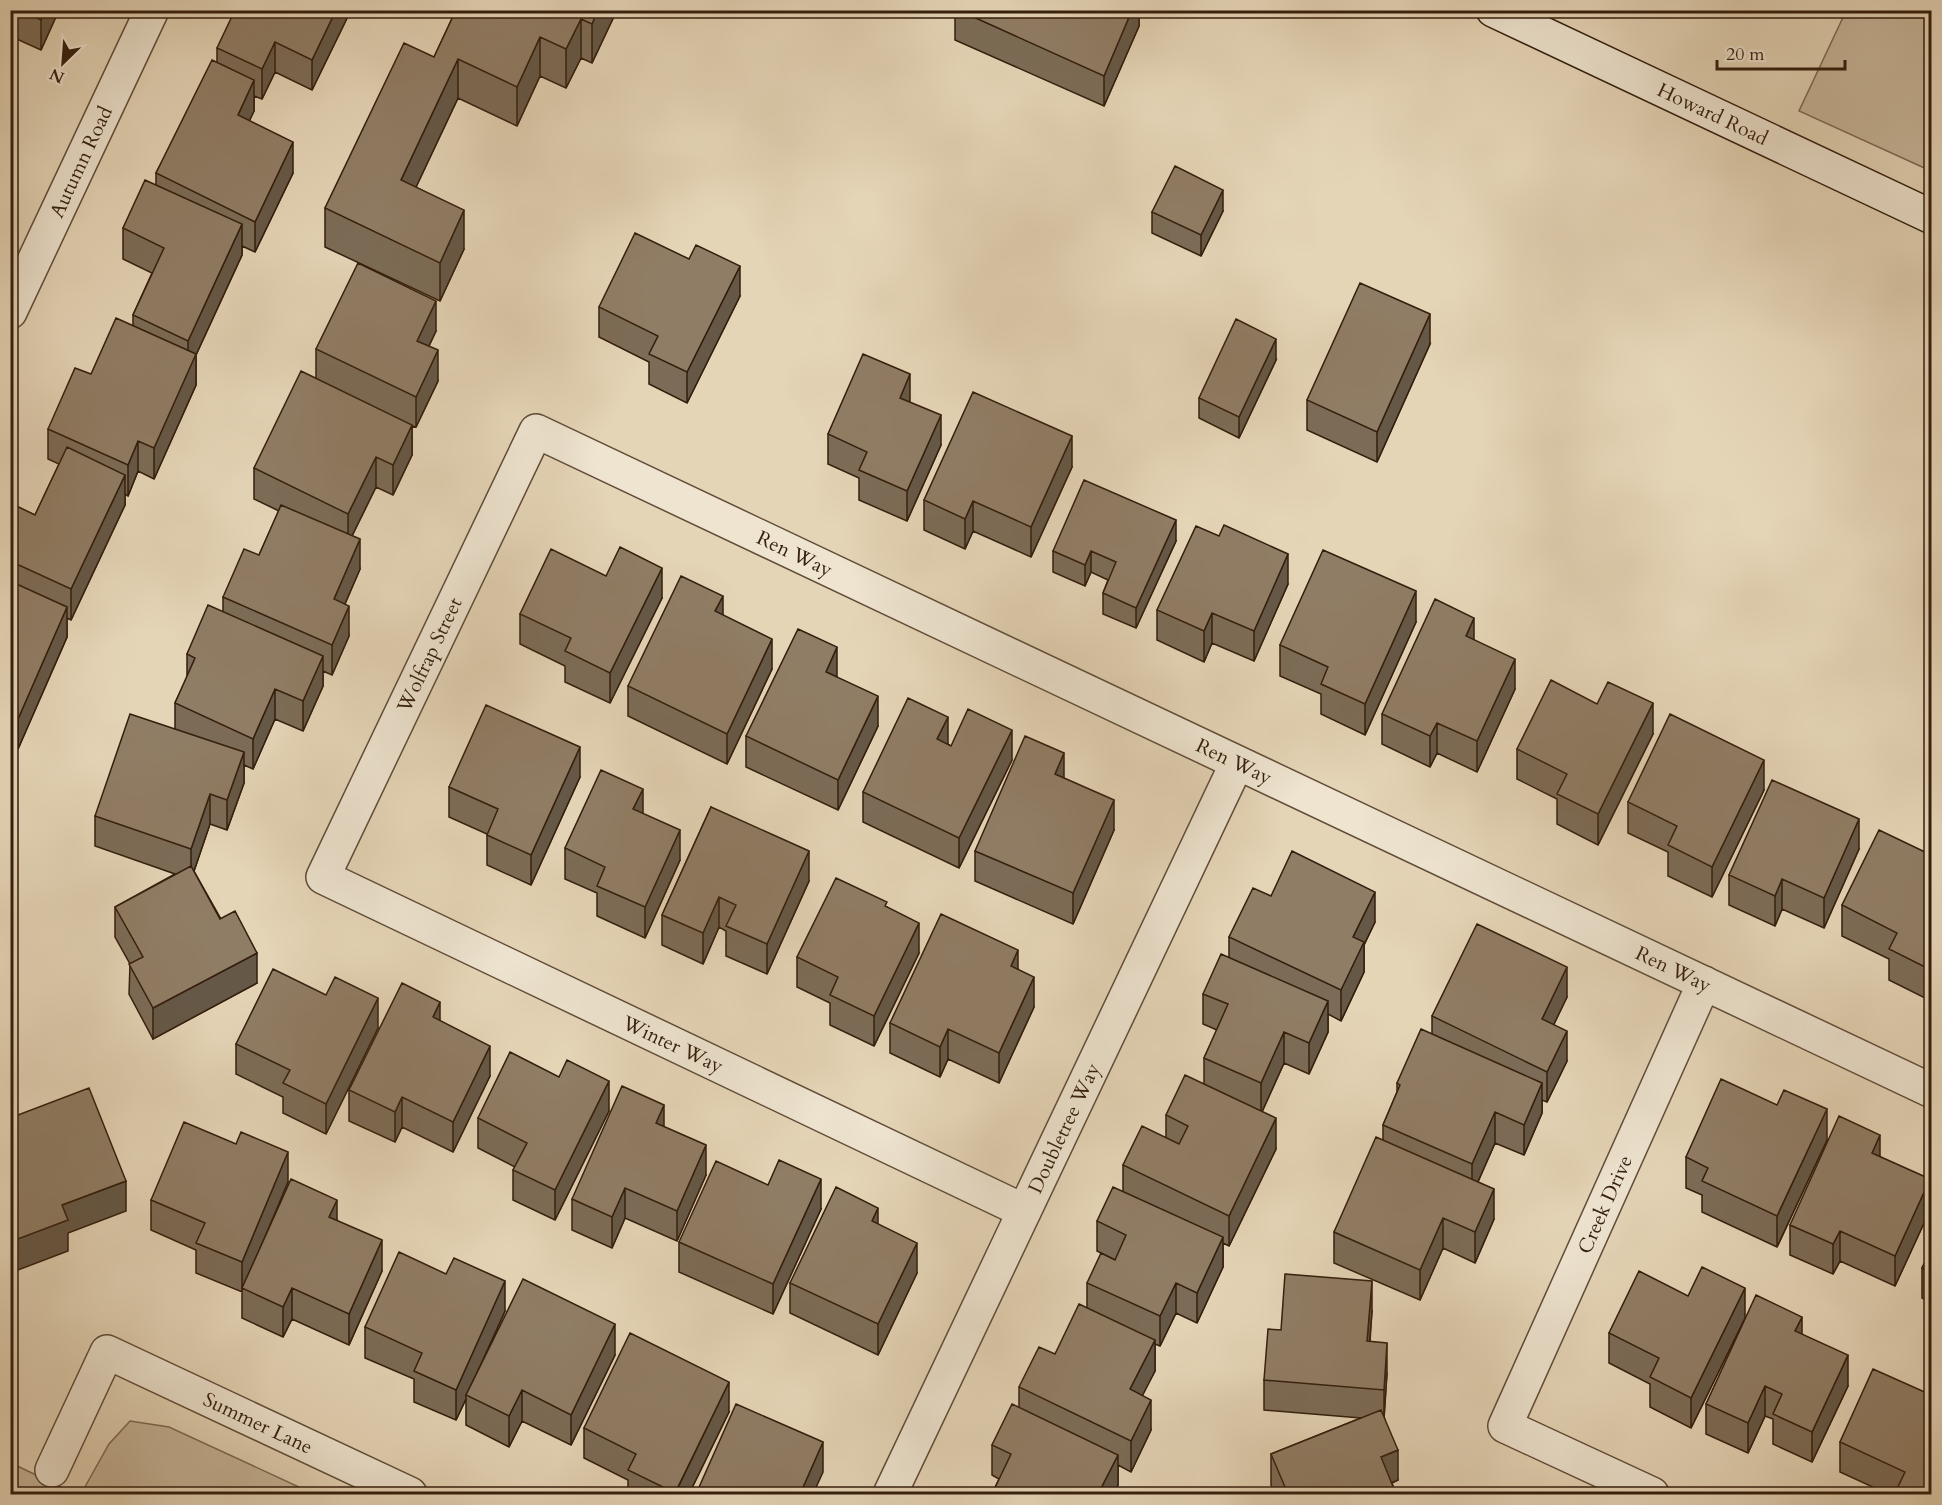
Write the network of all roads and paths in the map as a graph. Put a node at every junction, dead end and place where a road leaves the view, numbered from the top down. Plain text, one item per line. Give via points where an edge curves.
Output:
1 (152, 10) edge
2 (1493, 10) edge
3 (1932, 217) edge
4 (10, 312) edge
5 (536, 431) joint
6 (1237, 763) junction
7 (323, 877) joint
8 (1704, 983) junction
9 (1932, 1091) edge
10 (1024, 1211) junction
11 (52, 1470) dead end
12 (411, 1494) edge
13 (890, 1494) edge
14 (1652, 1494) edge

1 - 4 street, Autumn Road
2 - 3 street, Howard Road
5 - 6 street, Ren Way
5 - 7 street, Wolfrap Street
6 - 8 street, Ren Way
6 - 10 street, Doubletree Way
7 - 10 street, Winter Way
8 - 9 street, Ren Way
8 - 14 street, Creek Drive via 1505,1426
10 - 13 street, Doubletree Way
11 - 12 street, Summer Lane via 107,1352

